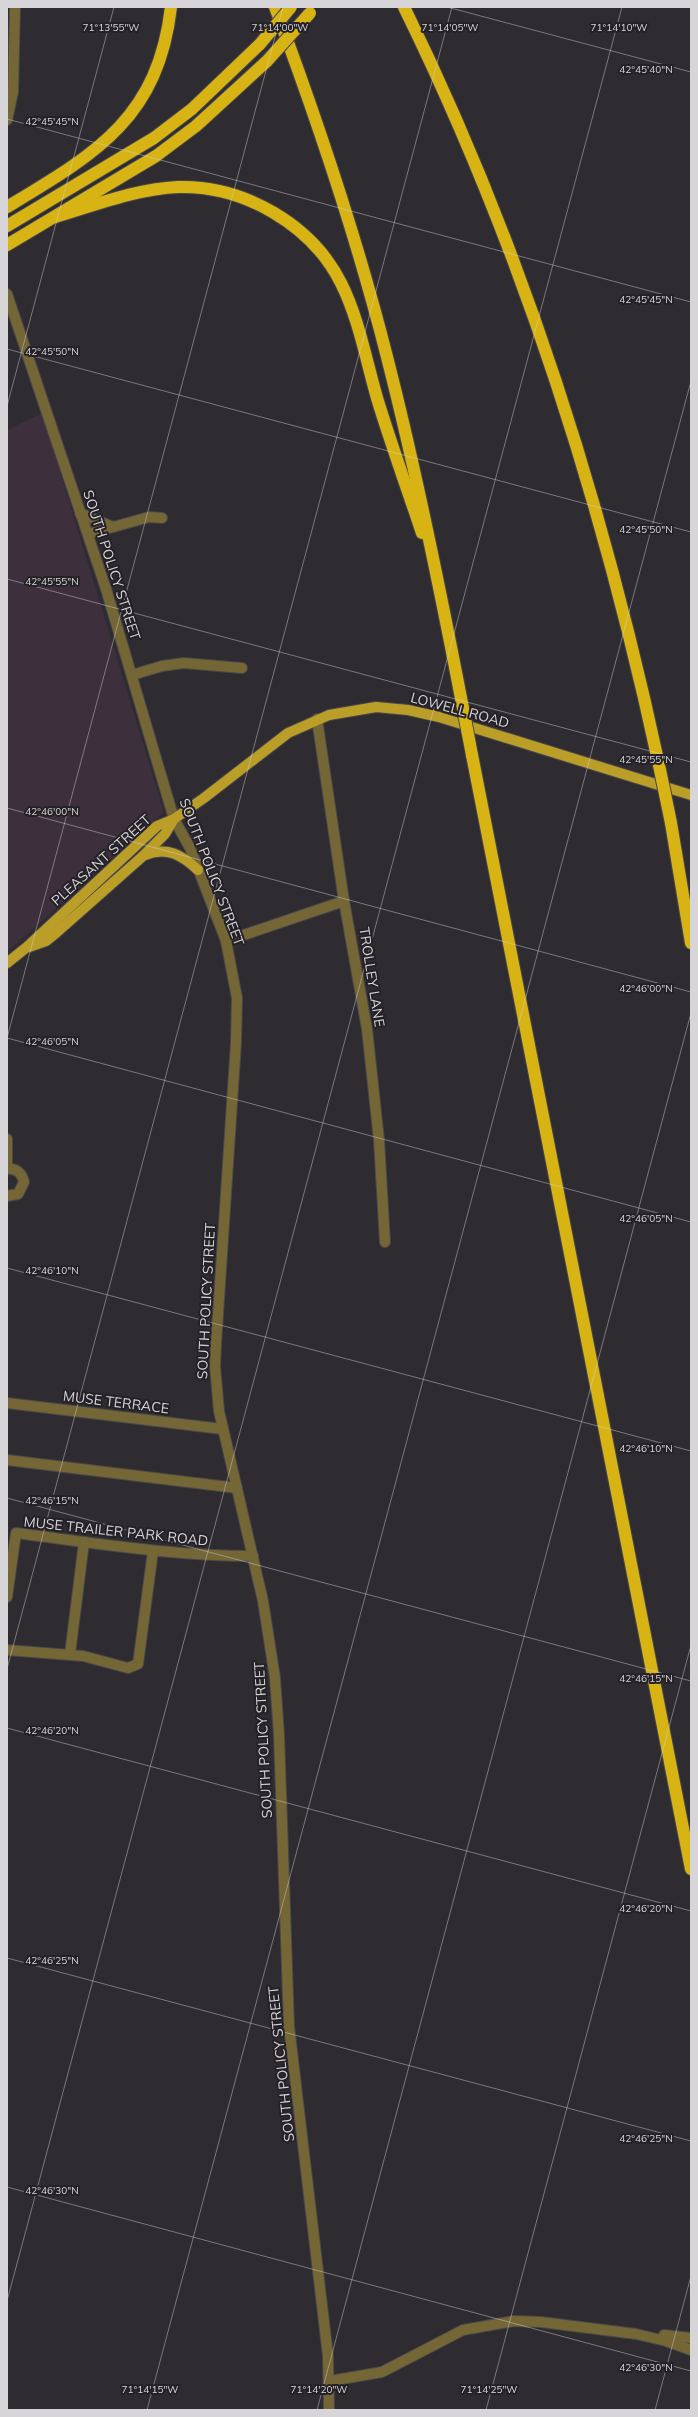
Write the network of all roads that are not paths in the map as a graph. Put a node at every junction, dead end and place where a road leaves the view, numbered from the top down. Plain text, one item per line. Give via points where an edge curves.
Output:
1 (171, 7) edge
2 (275, 7) edge
3 (291, 7) edge
4 (404, 7) edge
5 (12, 10) edge
6 (312, 10) edge
7 (7, 120) edge
8 (7, 207) edge
9 (55, 216) junction
10 (10, 225) edge
11 (12, 242) edge
12 (7, 294) edge
13 (80, 513) junction
14 (162, 518) dead end
15 (113, 527) junction
16 (88, 534) junction
17 (439, 587) junction
18 (242, 668) dead end
19 (132, 675) junction
20 (317, 719) junction
21 (691, 795) edge
22 (174, 819) junction
23 (143, 856) junction
24 (198, 870) junction
25 (344, 901) junction
26 (226, 942) junction
27 (691, 943) edge
28 (27, 947) junction
29 (7, 963) edge
30 (7, 1139) edge
31 (7, 1169) edge
32 (7, 1196) edge
33 (385, 1242) dead end
34 (7, 1403) edge
35 (222, 1429) junction
36 (7, 1460) edge
37 (237, 1488) junction
38 (12, 1532) edge
39 (84, 1542) junction
40 (153, 1552) junction
41 (253, 1556) junction
42 (7, 1597) edge
43 (7, 1650) edge
44 (70, 1654) junction
45 (691, 1869) edge
46 (636, 2334) junction
47 (691, 2338) edge
48 (691, 2350) edge
49 (330, 2381) junction
50 (329, 2410) edge

1 - 8 highway via 165,40 154,73 126,119 88,156
2 - 17 highway via 329,161 376,316 404,425
3 - 10 highway, bridge via 260,44 198,104 154,138
4 - 27 highway, bridge via 459,125 485,188 543,345 585,473 637,663 671,823
5 - 7 street via 13,92
6 - 9 highway, bridge via 267,61 196,126 156,156
9 - 11 highway
9 - 17 highway via 154,190 199,188 240,197 262,206 294,226 307,238 332,269 349,302 377,398
12 - 13 street, SOUTH POLICY STREET
13 - 15 street
13 - 16 street, SOUTH POLICY STREET
14 - 15 street via 149,518
15 - 16 street
16 - 19 street, SOUTH POLICY STREET
17 - 45 highway, bridge
18 - 19 street via 184,663 162,666
19 - 22 street, SOUTH POLICY STREET
20 - 21 main road, LOWELL ROAD via 342,711 376,707 425,713
20 - 22 main road, LOWELL ROAD via 288,733
20 - 25 street, TROLLEY LANE
22 - 23 main road, PLEASANT STREET via 165,834
22 - 24 street, SOUTH POLICY STREET via 185,837
22 - 28 main road, PLEASANT STREET via 157,826
23 - 24 main road via 157,852 173,852 188,860
23 - 28 main road, PLEASANT STREET via 46,941
24 - 26 street, SOUTH POLICY STREET
25 - 26 street
25 - 33 street, TROLLEY LANE via 368,1036 379,1140
26 - 35 street, SOUTH POLICY STREET via 234,972 238,1009 215,1366
28 - 29 main road, PLEASANT STREET
30 - 31 street
31 - 32 street via 20,1173 24,1182 18,1194
34 - 35 street, MUSE TERRACE
35 - 37 street, SOUTH POLICY STREET
36 - 37 street
37 - 41 street, SOUTH POLICY STREET
38 - 39 street, MUSE TRAILER PARK ROAD
38 - 42 street, MUSE TRAILER PARK ROAD
39 - 40 street, MUSE TRAILER PARK ROAD
39 - 44 street
40 - 41 street, MUSE TRAILER PARK ROAD via 200,1556
40 - 44 street via 138,1664 128,1668
41 - 49 street, SOUTH POLICY STREET via 275,1678 289,2026
43 - 44 street
46 - 47 street
46 - 48 street
46 - 49 street via 535,2322 488,2324 452,2335 382,2372
49 - 50 street, SOUTH POLICY STREET

